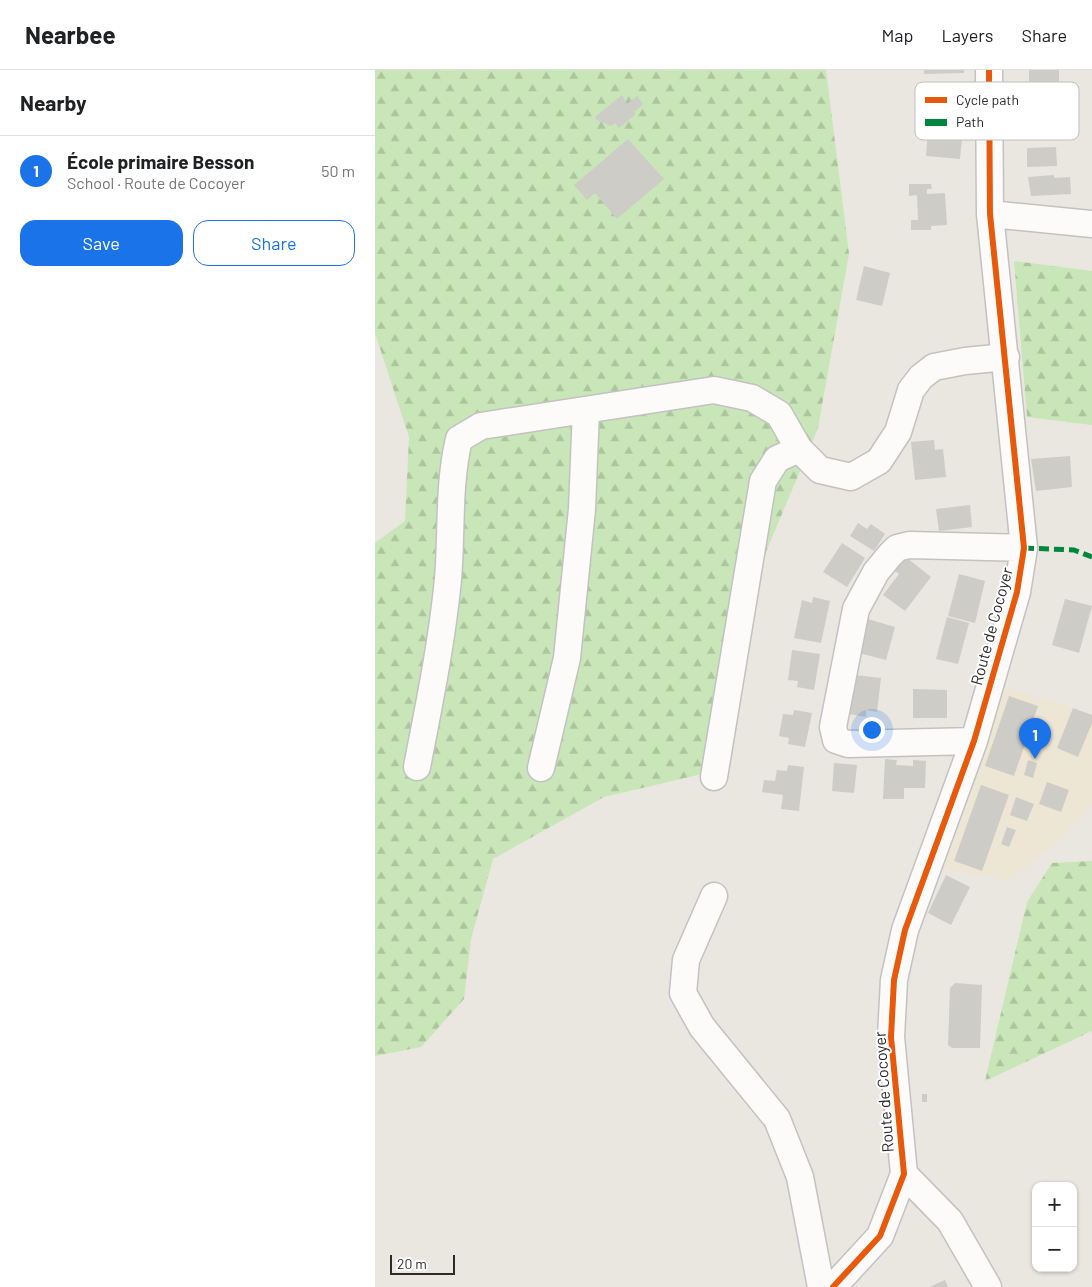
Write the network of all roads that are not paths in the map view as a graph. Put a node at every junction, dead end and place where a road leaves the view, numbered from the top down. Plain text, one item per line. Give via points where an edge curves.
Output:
1 (989, 140) edge
2 (990, 214) junction
3 (1092, 224) edge
4 (1006, 357) junction
5 (586, 410) junction
6 (799, 449) junction
7 (1024, 548) junction
8 (974, 741) junction
9 (417, 767) dead end
10 (541, 768) dead end
11 (714, 777) dead end
12 (714, 896) dead end
13 (904, 1174) junction
14 (821, 1287) edge
15 (833, 1287) edge
16 (987, 1287) edge

1 - 2 street, Route de Cocoyer
2 - 3 street
2 - 4 street, Route de Cocoyer
4 - 6 street via 934,367 921,377 911,390 898,432 879,461 851,477 820,470
4 - 7 street, Route de Cocoyer
5 - 6 street via 714,390 752,398 779,414
5 - 9 street via 481,426 459,439 453,465 448,578
5 - 10 street via 582,509 569,638
6 - 11 street via 777,459 763,481
7 - 8 street, Route de Cocoyer via 1017,592
7 - 8 street via 909,544 897,548 877,572 856,609 833,727 836,740 848,744
8 - 13 street, Route de Cocoyer via 905,930 893,980 891,1037
12 - 14 street via 685,960 683,994 703,1027 777,1119 800,1177
13 - 15 street via 880,1236
13 - 16 street via 950,1221

